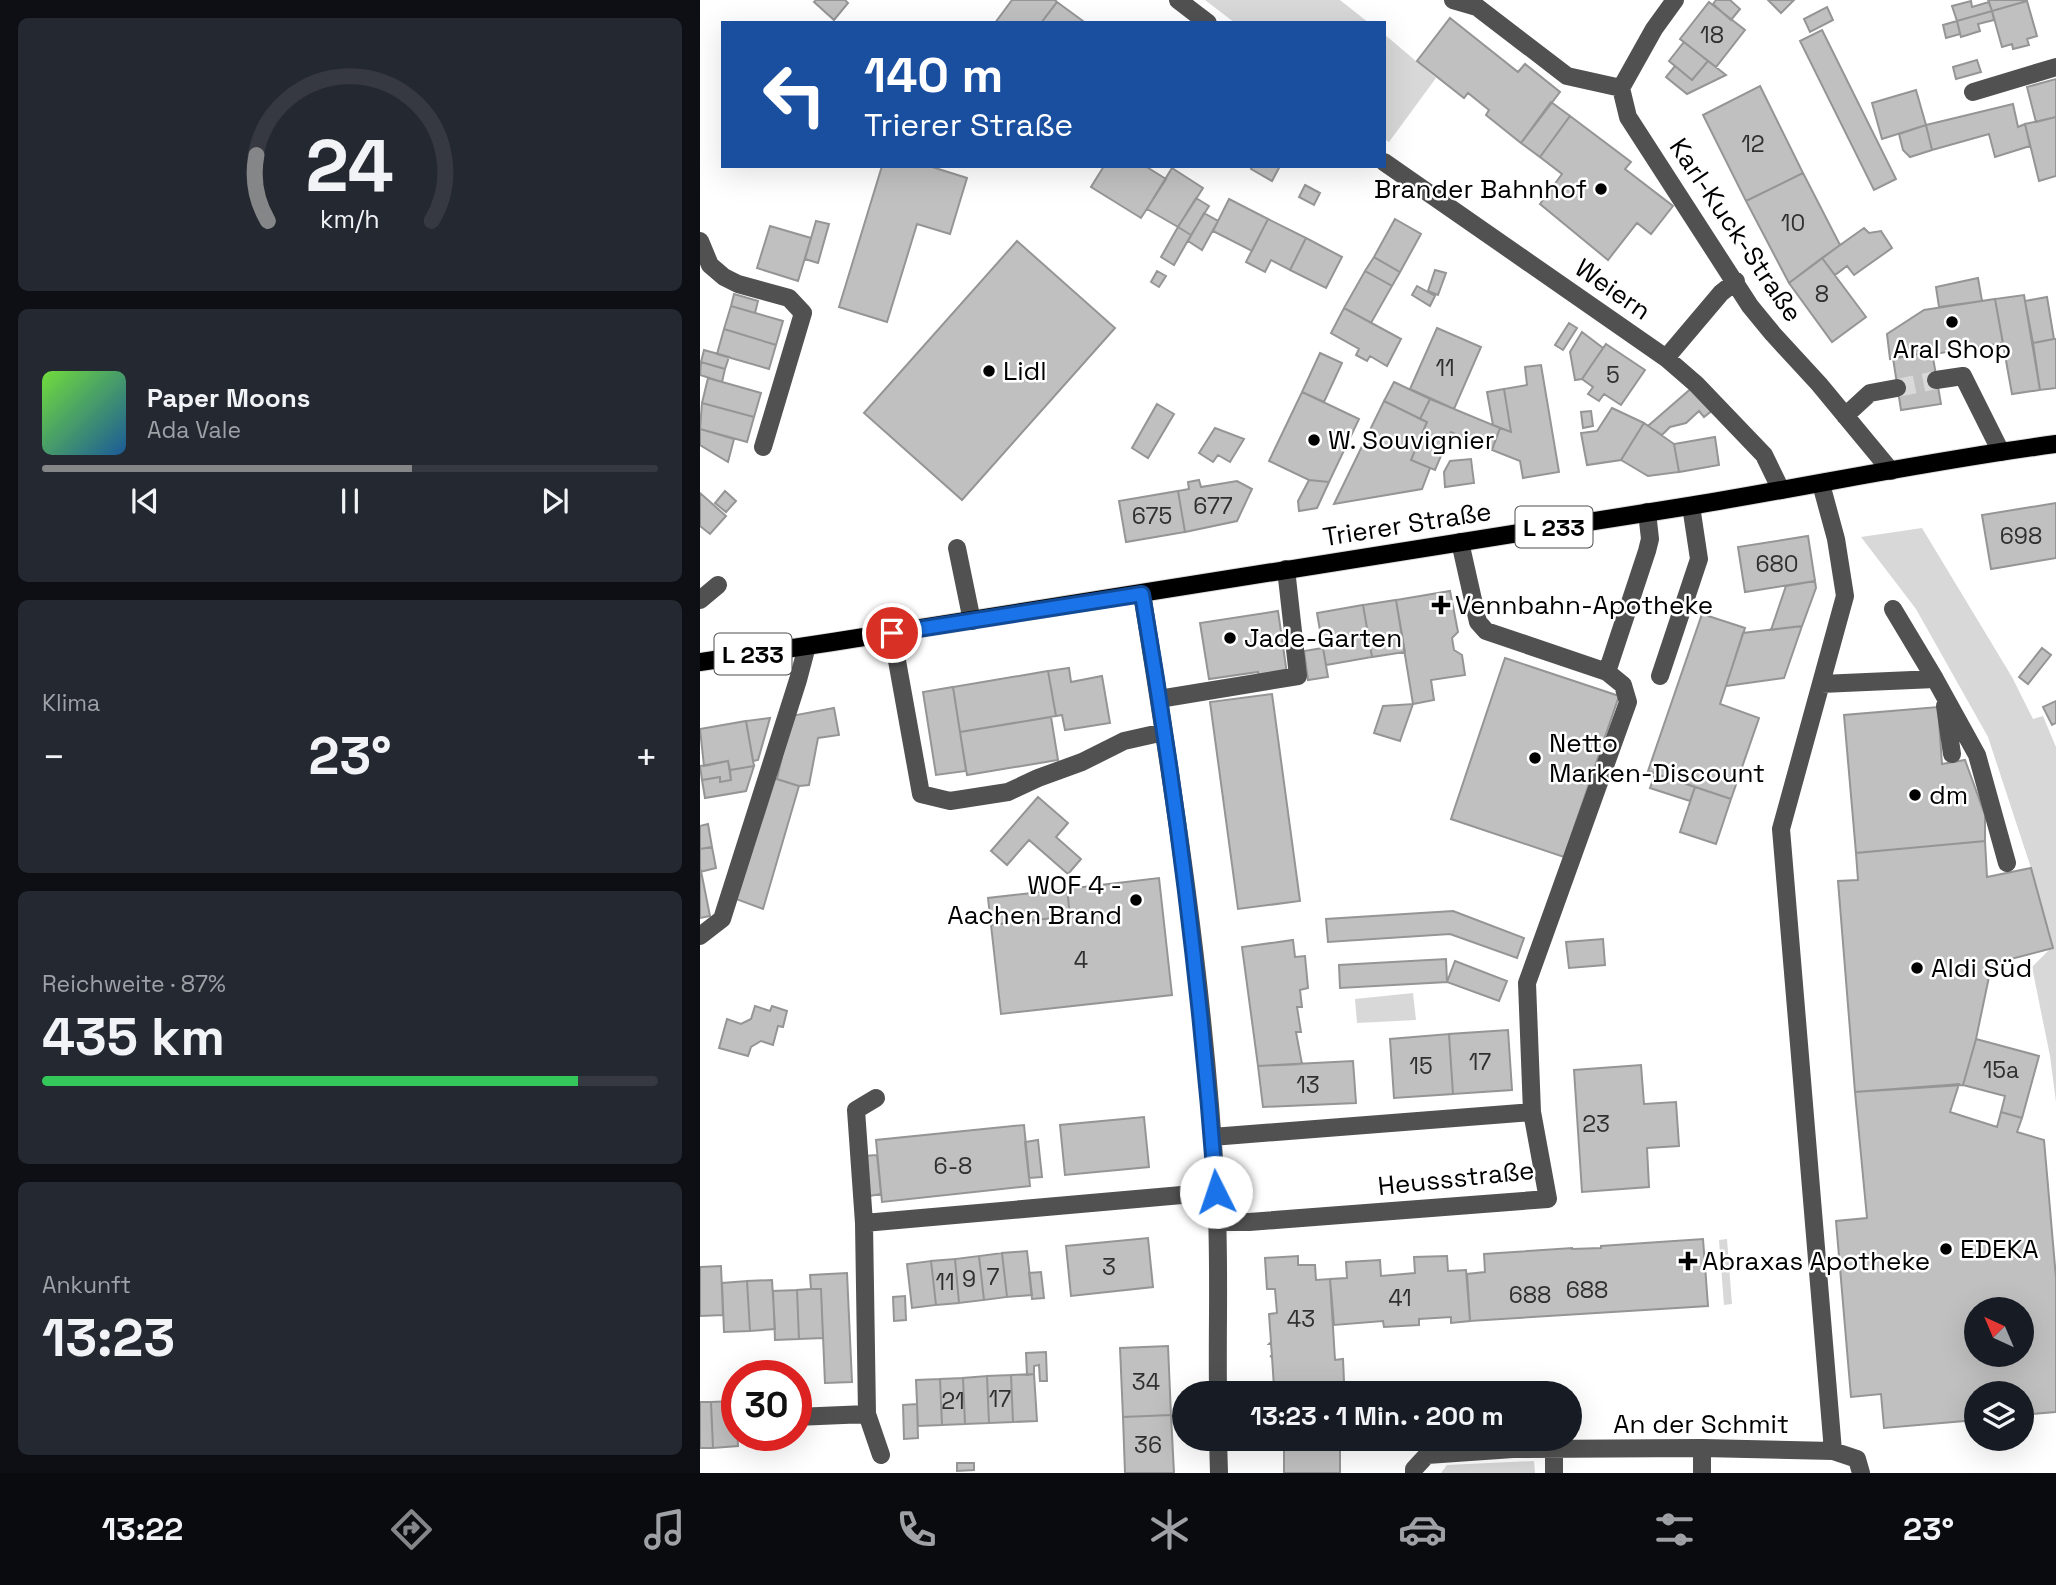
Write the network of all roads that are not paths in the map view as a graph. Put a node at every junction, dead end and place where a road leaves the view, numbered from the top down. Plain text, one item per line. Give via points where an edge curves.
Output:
1 (1178, 0) edge
2 (1453, 0) edge
3 (1675, 0) edge
4 (1205, 21) edge
5 (2056, 67) edge
6 (1620, 88) junction
7 (1973, 92) dead end
8 (1386, 163) edge
9 (700, 241) edge
10 (1736, 281) junction
11 (1666, 358) junction
12 (1936, 380) tunnel mouth
13 (1898, 387) tunnel mouth
14 (1845, 416) junction
15 (2056, 444) edge
16 (763, 447) dead end
17 (2001, 452) junction
18 (1891, 471) junction
19 (1821, 484) junction
20 (1782, 490) junction
21 (1691, 506) junction
22 (1647, 512) junction
23 (1461, 542) junction
24 (957, 548) dead end
25 (1286, 569) junction
26 (718, 585) dead end
27 (1142, 594) junction
28 (700, 600) edge
29 (1893, 608) dead end
30 (972, 621) junction
31 (892, 633) junction
32 (807, 646) junction
33 (700, 662) edge
34 (1607, 671) junction
35 (1660, 676) dead end
36 (1821, 684) junction
37 (1939, 685) junction
38 (1159, 699) junction
39 (1164, 732) junction
40 (1952, 754) dead end
41 (2007, 863) dead end
42 (700, 936) edge
43 (876, 1098) dead end
44 (1532, 1112) junction
45 (1212, 1137) junction
46 (1216, 1192) junction
47 (1217, 1222) junction
48 (864, 1223) junction
49 (1218, 1381) edge
50 (867, 1414) junction
51 (812, 1416) edge
52 (1702, 1448) junction
53 (1582, 1450) edge
54 (1218, 1451) edge
55 (1484, 1451) edge
56 (1553, 1451) edge
57 (1833, 1451) junction
58 (881, 1455) dead end
59 (1219, 1473) edge
60 (1413, 1473) edge
61 (1554, 1473) edge
62 (1702, 1473) edge
63 (1861, 1473) edge

1 - 4 street
2 - 6 street via 1477,7 1567,76
3 - 6 street
5 - 7 street
6 - 10 street, Karl-Kuck-Straße via 1628,117
8 - 11 street, Weiern
9 - 16 street via 710,265 724,277 789,298 803,313
10 - 11 street
10 - 14 street, Karl-Kuck-Straße via 1750,306
11 - 20 street, Weiern via 1764,455
12 - 17 street via 1963,376
13 - 14 street via 1870,393
14 - 18 street, Karl-Kuck-Straße
15 - 17 main road, Trierer Straße / L 233
17 - 18 main road, Trierer Straße / L 233
18 - 19 main road, Trierer Straße / L 233
19 - 20 main road, Trierer Straße / L 233
19 - 36 street via 1845,596
20 - 21 main road, Trierer Straße / L 233
21 - 22 main road, Trierer Straße / L 233
21 - 35 street via 1699,559
22 - 23 main road, Trierer Straße / L 233
22 - 34 street via 1647,551
23 - 25 main road, Trierer Straße / L 233
23 - 34 street via 1478,622 1486,631
24 - 30 street
25 - 27 main road, Trierer Straße / L 233
25 - 38 street via 1298,676
26 - 28 street
27 - 30 main road, Trierer Straße / L 233
27 - 38 street
29 - 37 street
30 - 31 main road, Trierer Straße / L 233
31 - 32 main road, Trierer Straße / L 233
31 - 39 street via 920,794 950,801 1008,793 1124,741
32 - 33 main road, Trierer Straße / L 233
32 - 42 street via 722,919
34 - 44 street via 1623,685 1628,702 1527,983
36 - 37 street
36 - 57 street via 1782,829
37 - 40 street
37 - 41 street via 1977,755
38 - 39 street
39 - 45 street
43 - 48 street via 856,1110
44 - 45 street
44 - 47 street, Heussstraße via 1548,1199
45 - 46 street
46 - 47 street
46 - 48 street
47 - 49 street
48 - 50 street
50 - 51 street
50 - 58 street
52 - 53 street, An der Schmit
52 - 57 street, An der Schmit
52 - 62 street
54 - 59 street
55 - 60 street, An der Schmit via 1427,1455
56 - 61 street
57 - 63 street via 1857,1458

